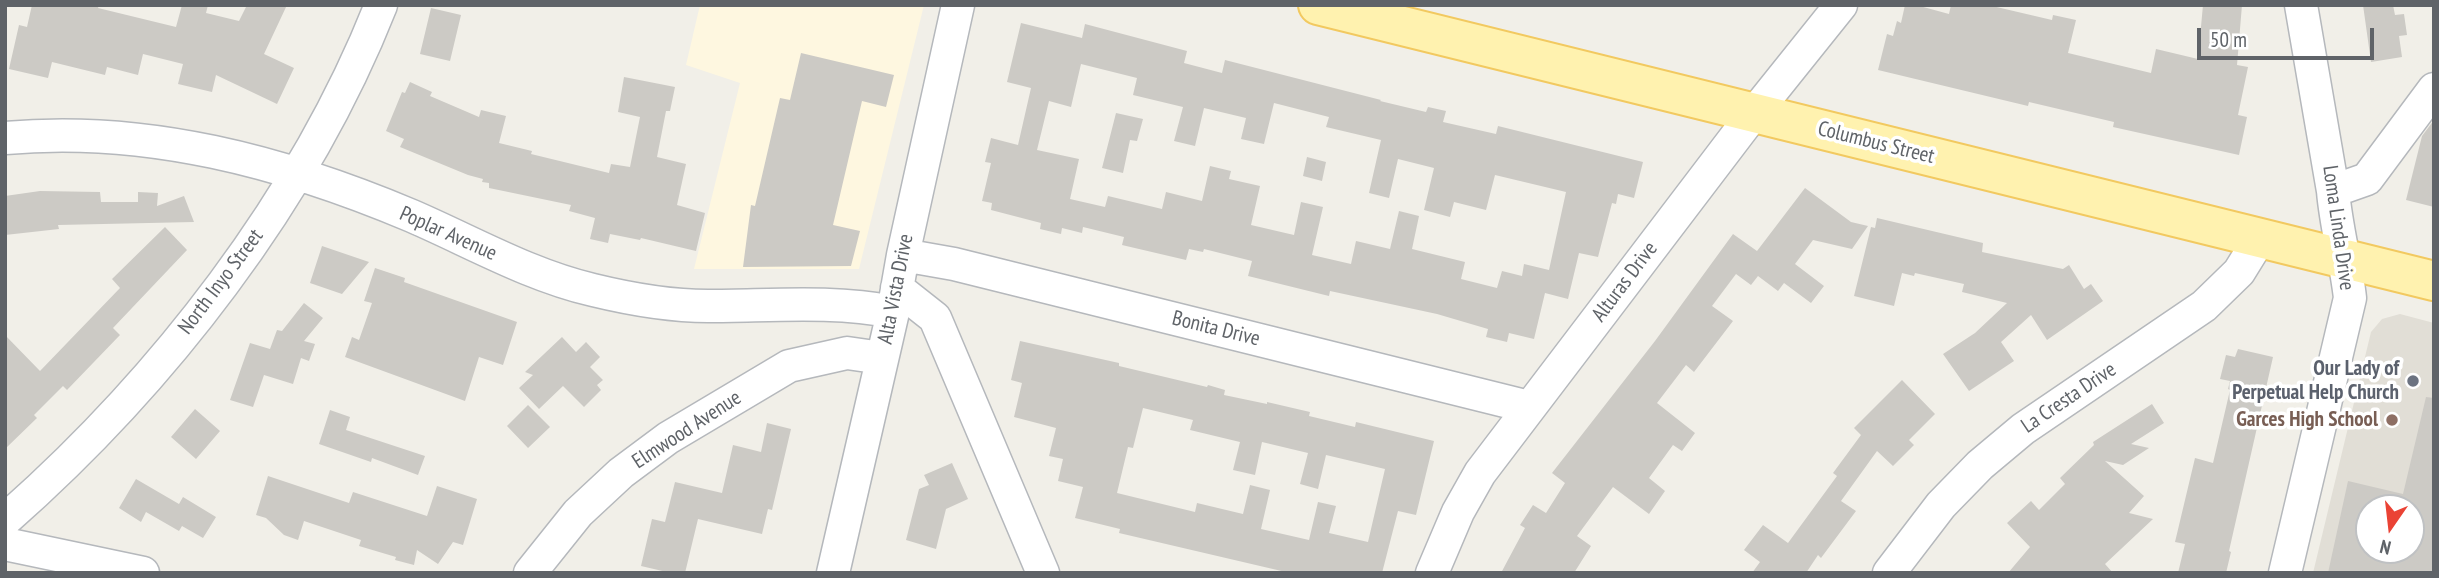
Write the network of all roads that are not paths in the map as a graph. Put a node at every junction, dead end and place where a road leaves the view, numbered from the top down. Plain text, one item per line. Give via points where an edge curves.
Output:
1 (382, 5) edge
2 (958, 5) edge
3 (1318, 5) edge
4 (1841, 5) edge
5 (2301, 5) edge
6 (2434, 89) edge
7 (1755, 113) junction
8 (5, 138) edge
9 (298, 172) junction
10 (2333, 191) junction
11 (2260, 238) junction
12 (903, 255) junction
13 (2346, 260) junction
14 (2434, 281) edge
15 (895, 300) junction
16 (882, 358) junction
17 (1529, 407) junction
18 (5, 520) edge
19 (5, 544) edge
20 (144, 573) edge
21 (530, 573) edge
22 (833, 573) edge
23 (1043, 573) edge
24 (1432, 573) edge
25 (1889, 573) edge
26 (2285, 573) edge

1 - 9 street, North Inyo Street via 337,105
2 - 12 street, Alta Vista Drive
3 - 7 main road, Columbus Street
4 - 7 street, Alturas Drive
5 - 10 street, Loma Linda Drive
6 - 10 street via 2367,179
7 - 11 main road, Columbus Street
7 - 17 street, Alturas Drive
8 - 9 street, Poplar Avenue via 93,136 163,142
9 - 15 street, Poplar Avenue via 538,273 592,290 705,306 858,305
9 - 18 street, North Inyo Street via 253,241 152,371 97,432
10 - 13 street, Loma Linda Drive via 2335,222
11 - 13 main road, Columbus Street
11 - 25 street, La Cresta Drive via 2239,272 2204,306 2023,429 1980,465 1941,505
12 - 15 street, Alta Vista Drive
12 - 17 street, Bonita Drive
13 - 14 main road, Columbus Street
13 - 26 street, Loma Linda Drive via 2350,298
15 - 16 street, Alta Vista Drive
15 - 23 street via 935,318
16 - 21 street, Elmwood Avenue via 847,353 789,366 668,438 578,513
16 - 22 street, Alta Vista Drive
17 - 24 street, Alturas Drive via 1463,502
19 - 20 street

